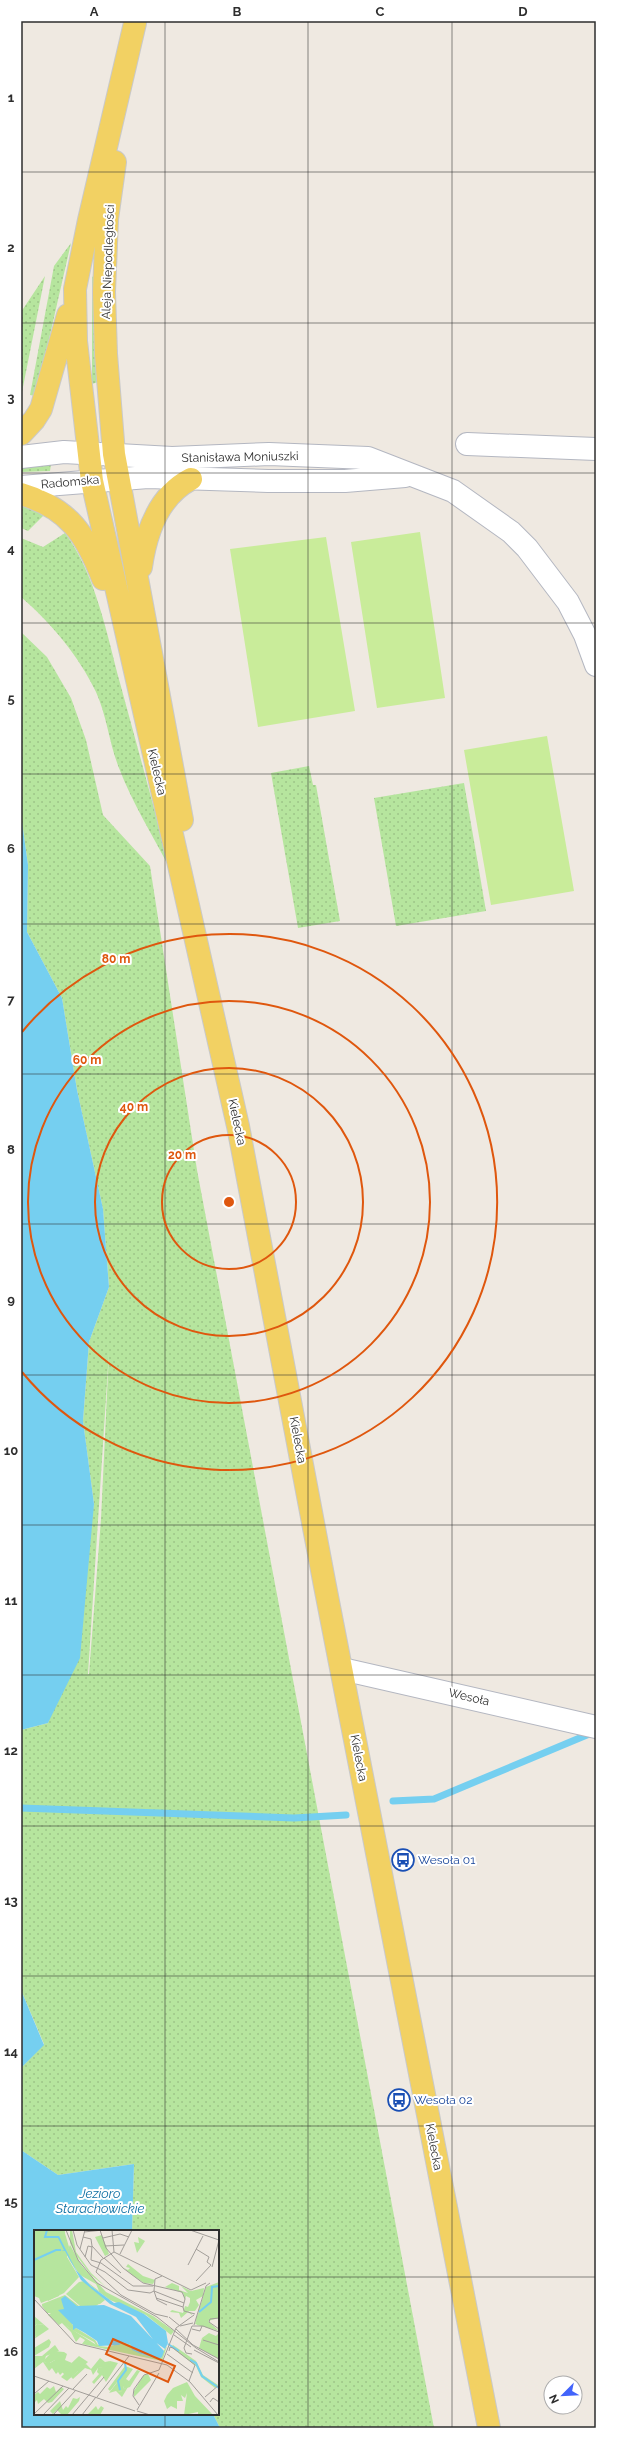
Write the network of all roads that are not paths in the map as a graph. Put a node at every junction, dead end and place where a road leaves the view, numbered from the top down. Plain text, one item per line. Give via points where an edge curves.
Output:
1 (135, 22) edge
2 (75, 289) junction
3 (21, 434) edge
4 (467, 444) dead end
5 (596, 449) edge
6 (88, 453) junction
7 (114, 454) junction
8 (21, 457) edge
9 (410, 476) junction
10 (119, 478) junction
11 (191, 479) junction
12 (92, 481) junction
13 (21, 487) edge
14 (21, 494) edge
15 (139, 582) junction
16 (127, 642) junction
17 (596, 665) edge
18 (230, 1089) junction
19 (342, 1669) junction
20 (596, 1727) edge
21 (489, 2428) edge

1 - 2 main road, Aleja Niepodległości
1 - 7 main road, Aleja Niepodległości via 107,219 104,284 106,354
2 - 3 main road via 57,360 41,409
2 - 6 main road, Aleja Niepodległości via 76,341
4 - 5 street
6 - 7 street
6 - 8 street via 64,452
6 - 12 main road, Kielecka
7 - 9 street, Stanisława Moniuszki via 172,458 269,454 368,458
7 - 10 main road, Aleja Niepodległości
9 - 11 street, Stanisława Moniuszki via 345,481
9 - 17 street, Stanisława Moniuszki via 452,490 501,524 527,548 568,602 585,635
10 - 11 street, Stanisława Moniuszki
10 - 12 street, Radomska
10 - 15 main road, Kielecka
11 - 15 main road via 172,491 155,516 148,533
12 - 13 street, Radomska
12 - 16 main road, Kielecka
14 - 16 main road via 42,500 78,527 96,561
15 - 18 main road, Kielecka
16 - 18 main road, Kielecka
18 - 19 main road, Kielecka
19 - 20 street, Wesoła
19 - 21 main road, Kielecka

